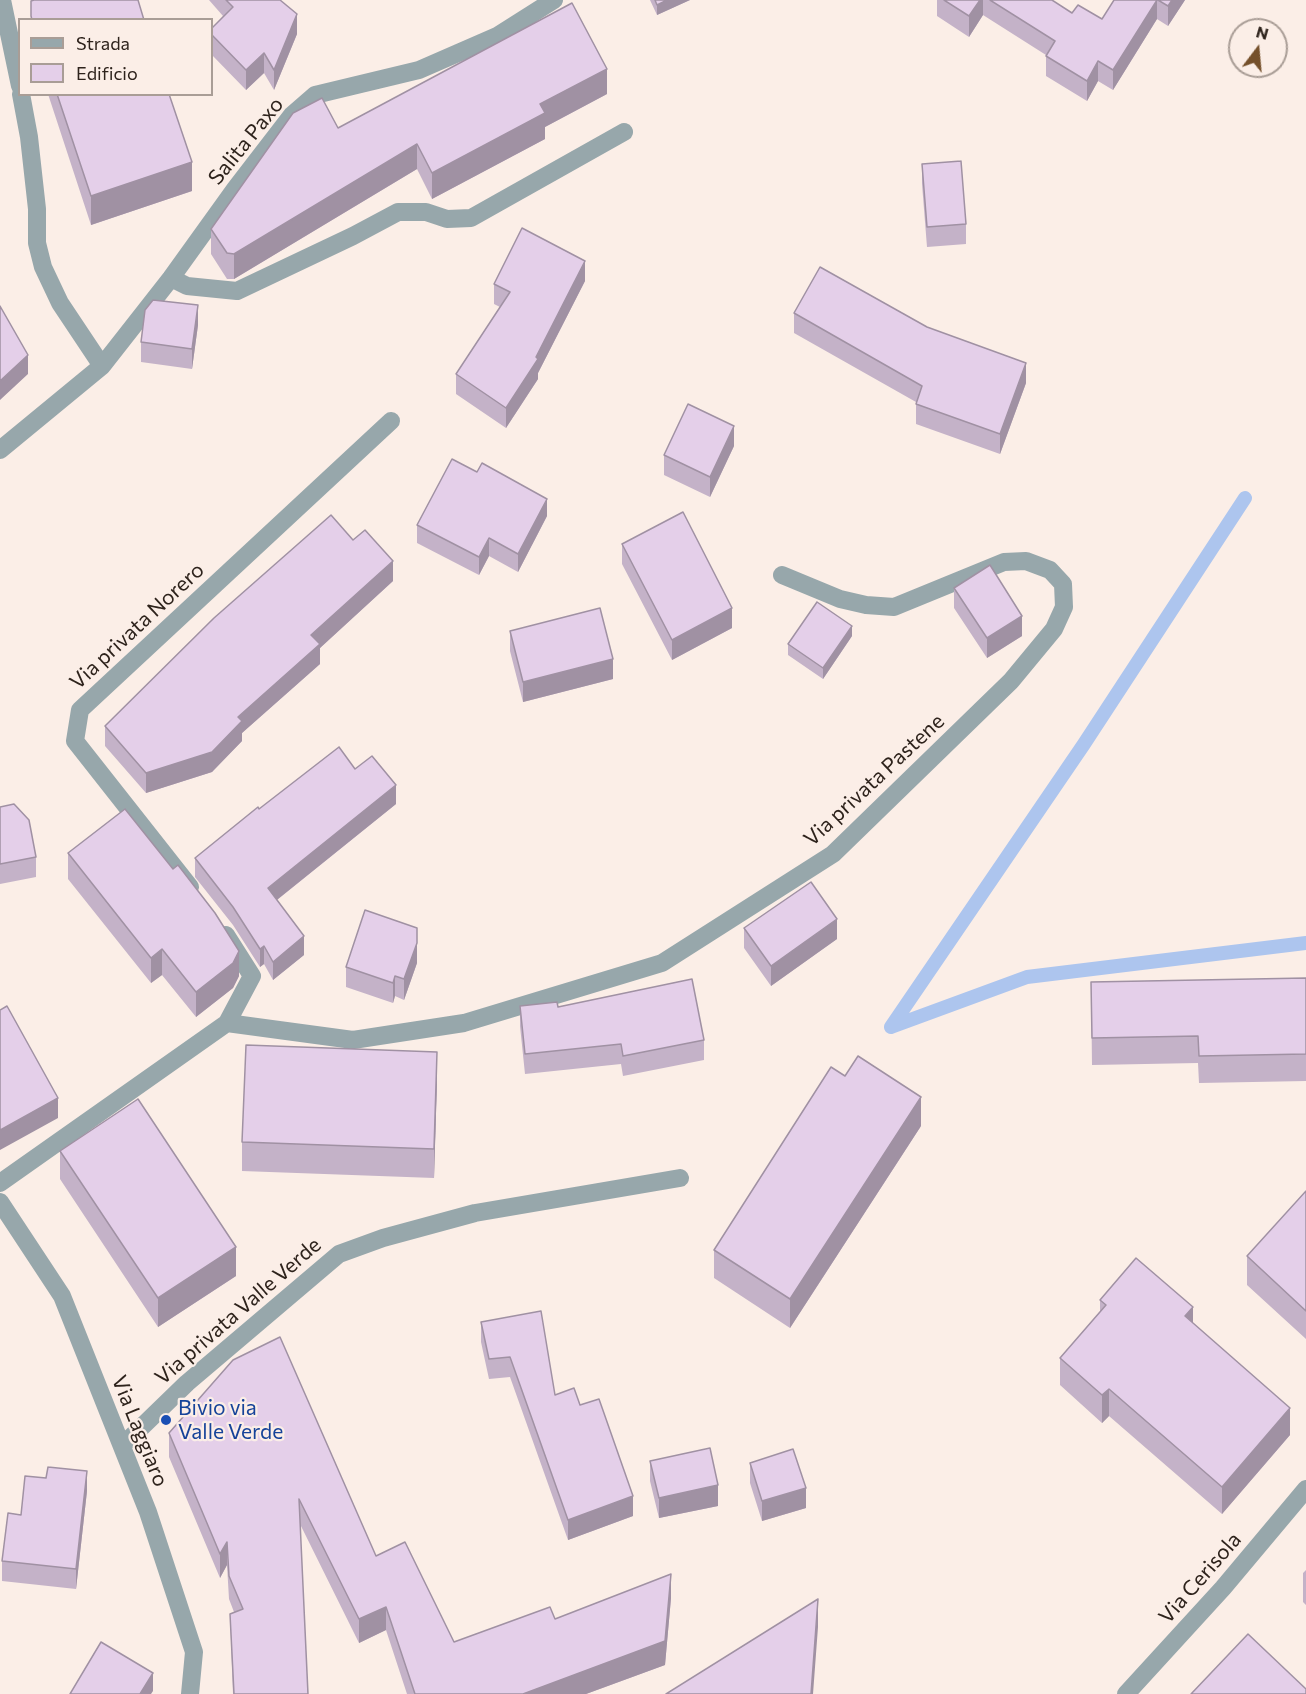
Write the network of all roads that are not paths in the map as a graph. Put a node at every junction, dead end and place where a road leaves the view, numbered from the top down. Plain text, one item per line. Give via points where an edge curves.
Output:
1 (2, 0) edge
2 (554, 0) edge
3 (18, 76) edge
4 (21, 96) edge
5 (624, 132) dead end
6 (171, 278) junction
7 (102, 366) junction
8 (391, 421) dead end
9 (0, 450) edge
10 (782, 575) dead end
11 (203, 904) edge
12 (217, 922) edge
13 (227, 1023) junction
14 (680, 1178) dead end
15 (0, 1183) edge
16 (0, 1202) edge
17 (122, 1446) junction
18 (1306, 1489) edge
19 (190, 1694) edge
20 (1126, 1694) edge

1 - 3 street
2 - 6 street, Salita Paxo via 497,36 419,70 315,94 292,114
4 - 7 street via 43,267 60,303
5 - 6 street via 471,218 398,212 237,291 188,286
6 - 7 street, Salita Paxo
7 - 9 street, Salita Paxo
8 - 11 street, Via privata Norero via 80,710 75,741
10 - 13 street, Via privata Pastene via 840,599 894,607 1004,562 1026,561 1050,570 1063,584 1064,607 1054,629 1011,681 833,854 662,963 464,1023 353,1040
12 - 13 street via 252,976
13 - 15 street
14 - 17 street, Via privata Valle Verde via 475,1213 339,1254 187,1383
16 - 17 street, Via Laggiaro via 62,1296
17 - 19 street, Via Laggiaro via 194,1652
18 - 20 street, Via Cerisola

